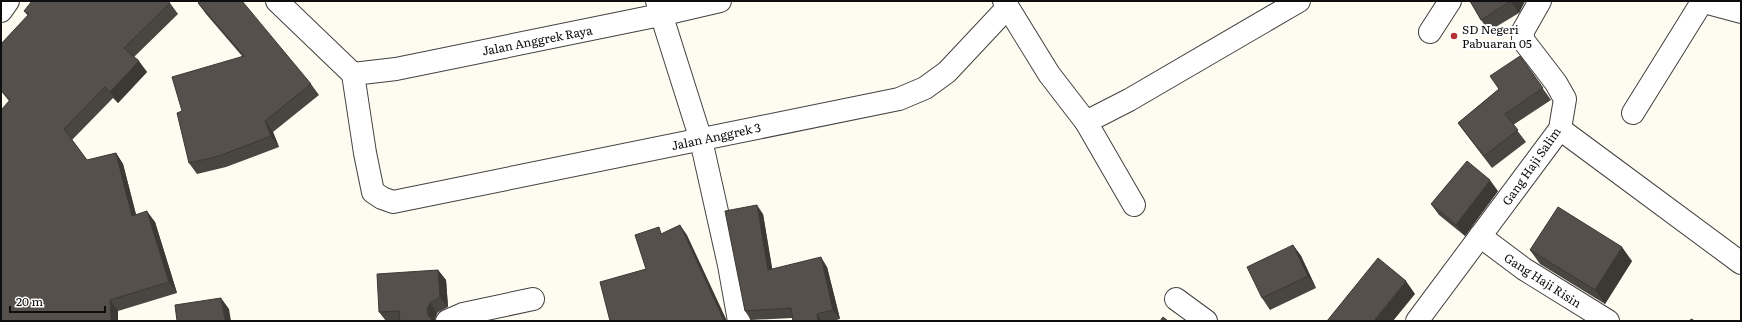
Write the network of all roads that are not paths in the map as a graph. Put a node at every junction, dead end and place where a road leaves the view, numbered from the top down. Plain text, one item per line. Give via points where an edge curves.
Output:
1 (277, 1) edge
2 (720, 1) edge
3 (1299, 1) edge
4 (1450, 1) edge
5 (1540, 1) edge
6 (1701, 1) edge
7 (1005, 5) edge
8 (658, 8) edge
9 (1741, 12) edge
10 (1430, 32) dead end
11 (353, 74) junction
12 (1633, 113) dead end
13 (1086, 122) junction
14 (1560, 130) junction
15 (701, 140) junction
16 (1134, 205) dead end
17 (1480, 236) junction
18 (1741, 263) edge
19 (533, 299) dead end
20 (1176, 299) dead end
21 (447, 321) edge
22 (739, 321) edge
23 (1206, 321) edge
24 (1417, 321) edge
25 (1608, 321) edge

1 - 11 street
2 - 8 street, Jalan Anggrek Raya
3 - 13 street via 1129,100
4 - 10 street
5 - 14 street, Gang Haji Salim via 1523,31 1523,40 1565,99
6 - 9 street
6 - 12 street
7 - 13 street via 1050,74
7 - 15 street, Jalan Anggrek 3 via 947,72 925,88 899,99
8 - 11 street, Jalan Anggrek Raya via 396,69
8 - 15 street
11 - 15 street, Jalan Anggrek 3 via 364,153 373,192 393,202
13 - 16 street
14 - 17 street, Gang Haji Salim
14 - 18 street
15 - 22 street
17 - 24 street, Gang Haji Salim
17 - 25 street, Gang Haji Risin via 1524,269
19 - 21 street via 463,314
20 - 23 street

